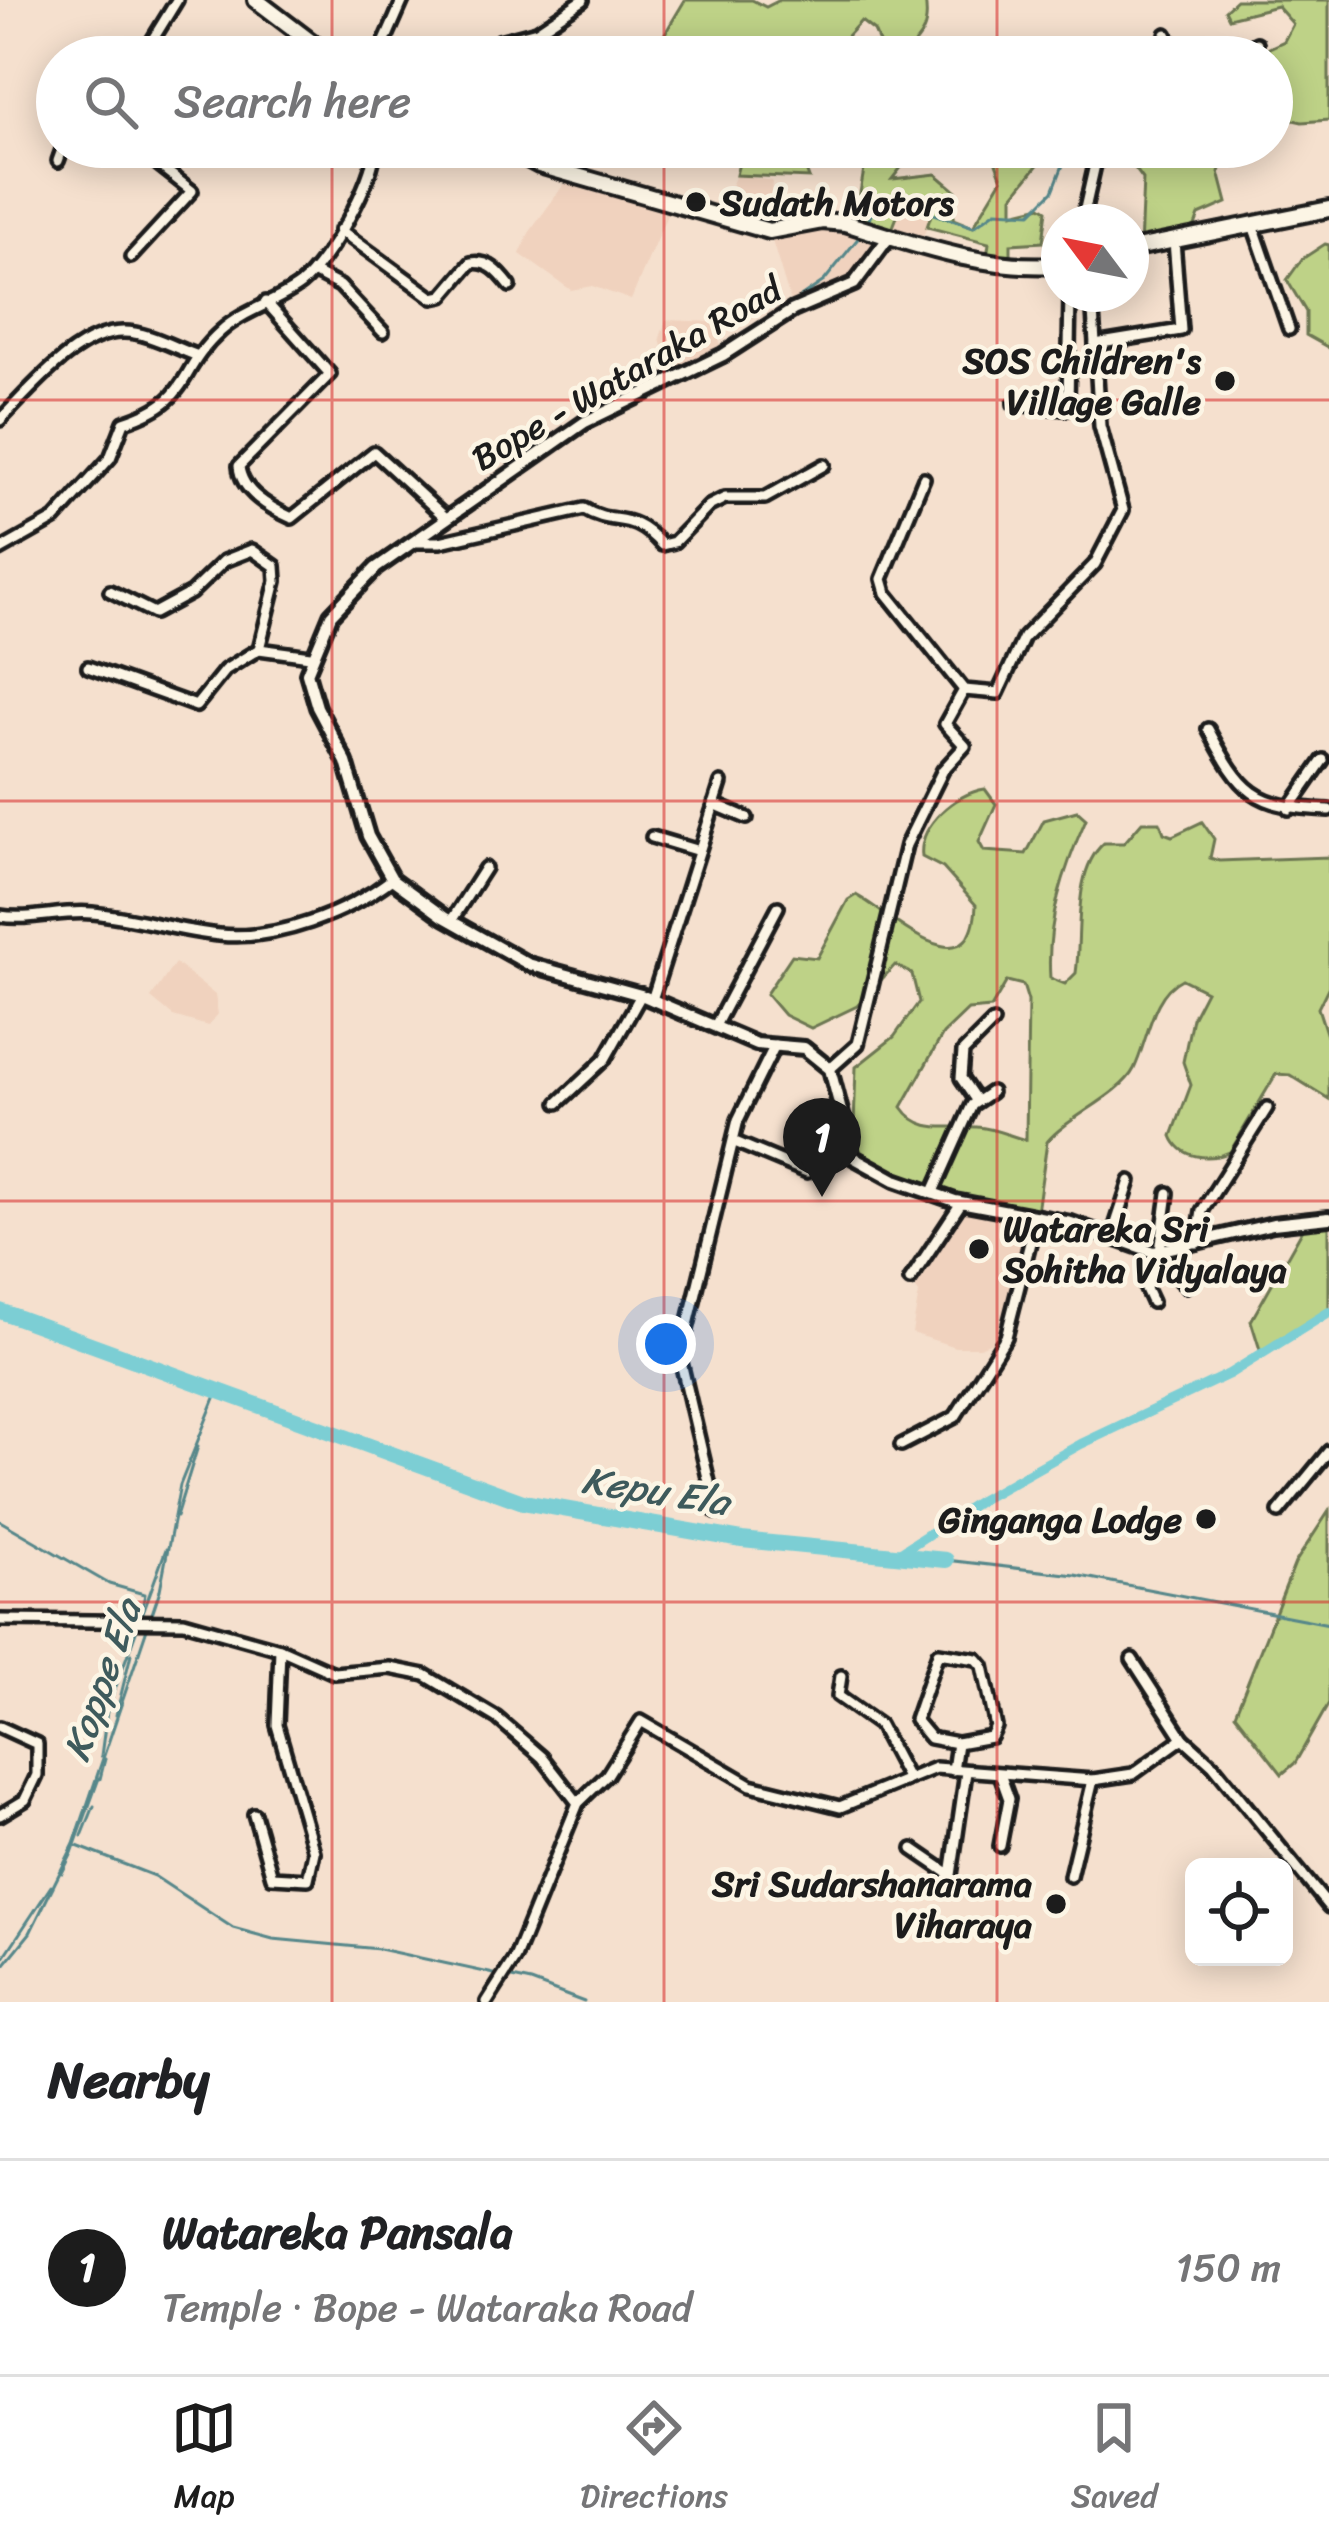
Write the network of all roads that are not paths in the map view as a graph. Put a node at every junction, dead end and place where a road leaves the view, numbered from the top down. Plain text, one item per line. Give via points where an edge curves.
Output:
1 (177, 0) edge
2 (256, 0) edge
3 (403, 0) edge
4 (583, 0) edge
5 (155, 36) edge
6 (303, 36) edge
7 (387, 36) edge
8 (518, 36) edge
9 (163, 168) edge
10 (372, 168) edge
11 (548, 168) edge
12 (1094, 168) edge
13 (1086, 204) edge
14 (1329, 209) edge
15 (1253, 226) junction
16 (340, 230) junction
17 (889, 236) junction
18 (1174, 241) junction
19 (1149, 246) edge
20 (131, 257) dead end
21 (1041, 266) edge
22 (314, 272) junction
23 (510, 286) dead end
24 (262, 305) junction
25 (1070, 312) edge
26 (1093, 312) edge
27 (1289, 329) dead end
28 (383, 332) dead end
29 (1095, 344) junction
30 (198, 356) junction
31 (1014, 404) dead end
32 (0, 420) edge
33 (824, 465) dead end
34 (924, 478) dead end
35 (445, 517) junction
36 (414, 542) junction
37 (0, 550) edge
38 (110, 591) dead end
39 (259, 649) junction
40 (310, 656) junction
41 (88, 667) dead end
42 (964, 690) junction
43 (1208, 729) dead end
44 (1323, 760) dead end
45 (721, 783) dead end
46 (714, 804) junction
47 (1289, 809) junction
48 (1329, 810) edge
49 (747, 818) dead end
50 (652, 837) dead end
51 (699, 851) junction
52 (485, 868) dead end
53 (392, 879) junction
54 (778, 907) dead end
55 (0, 916) edge
56 (451, 921) junction
57 (646, 997) junction
58 (993, 1022) dead end
59 (715, 1026) junction
60 (775, 1045) junction
61 (830, 1069) junction
62 (991, 1091) dead end
63 (976, 1100) junction
64 (558, 1103) dead end
65 (1267, 1108) dead end
66 (735, 1142) junction
67 (807, 1172) dead end
68 (1130, 1181) dead end
69 (1168, 1193) dead end
70 (932, 1194) junction
71 (961, 1203) junction
72 (1329, 1218) edge
73 (1036, 1219) junction
74 (1112, 1236) junction
75 (1197, 1243) junction
76 (1157, 1251) junction
77 (910, 1280) dead end
78 (1186, 1286) dead end
79 (1153, 1301) dead end
80 (901, 1445) dead end
81 (1329, 1451) edge
82 (716, 1512) dead end
83 (1279, 1512) dead end
84 (0, 1620) edge
85 (280, 1649) junction
86 (1132, 1659) dead end
87 (841, 1676) dead end
88 (0, 1727) edge
89 (1183, 1738) junction
90 (957, 1743) junction
91 (953, 1770) junction
92 (966, 1772) junction
93 (1000, 1774) junction
94 (907, 1778) junction
95 (1093, 1780) junction
96 (578, 1803) junction
97 (254, 1814) dead end
98 (0, 1815) edge
99 (1000, 1846) dead end
100 (913, 1849) dead end
101 (1070, 1876) dead end
102 (1329, 1907) edge
103 (487, 2002) edge

1 - 5 street
2 - 6 main road
3 - 7 street
4 - 8 street
9 - 20 street via 192,191
10 - 16 street
11 - 17 main road via 769,231 822,221
12 - 13 street
14 - 15 main road
15 - 18 main road
15 - 27 street
16 - 22 street
16 - 23 street via 434,298 482,261
17 - 21 main road via 1011,268
17 - 35 street, Bope - Wataraka Road via 854,284 585,422
18 - 19 main road
18 - 29 street via 1181,330
22 - 24 street
22 - 28 street via 340,286
24 - 30 street
24 - 35 street via 330,374 239,466 251,492 292,518 374,452
25 - 31 street via 1065,409
26 - 29 street
29 - 42 street via 1100,425 1120,521 1095,564 1030,629 998,693
30 - 32 street via 129,332 107,333
30 - 37 street via 172,401 124,422 110,458 56,519
33 - 36 street via 765,498 724,498 674,542 662,544 627,517 584,508
34 - 42 street via 882,579
35 - 36 street, Bope - Wataraka Road
36 - 40 street, Bope - Wataraka Road via 350,590
38 - 39 street via 154,613 252,550 275,566
39 - 40 street
39 - 41 street via 225,670 196,706
40 - 53 street via 316,707
42 - 61 street via 945,724 965,746 943,770 906,845 858,1044
43 - 47 street via 1236,781
44 - 47 street
45 - 46 street
46 - 49 street
46 - 51 street
47 - 48 street
50 - 51 street
51 - 57 street
52 - 56 street
53 - 55 street via 313,920 261,933 223,936 89,913
53 - 56 street
54 - 59 street
56 - 57 street via 528,964
57 - 59 street
57 - 64 street via 605,1059
58 - 63 street via 963,1052 961,1078
59 - 60 street
60 - 61 street via 804,1048
60 - 66 street
61 - 70 street via 853,1157
62 - 63 street
63 - 70 street
65 - 75 street via 1202,1211
66 - 67 street
66 - 82 street via 680,1358
68 - 74 street
69 - 76 street
70 - 71 street
71 - 73 street
71 - 77 street
72 - 75 street
73 - 74 street
73 - 80 street via 1006,1337 955,1418
74 - 76 street
75 - 76 street
76 - 78 street
76 - 79 street via 1145,1289
81 - 83 street
84 - 85 street via 208,1626
85 - 96 street via 334,1673 390,1668 425,1675 496,1718 542,1757
85 - 97 street via 277,1725 314,1852 308,1879 272,1876
86 - 89 street
87 - 94 street via 838,1696 879,1725
88 - 98 street via 37,1744 40,1755 25,1800
89 - 95 street via 1133,1774
89 - 102 street
90 - 90 street via 930,1738 915,1720 938,1653 977,1659 996,1727 991,1737
90 - 91 street
91 - 92 street
91 - 94 street
92 - 93 street
92 - 100 street via 952,1875
93 - 95 street
93 - 99 street via 1009,1799
94 - 96 street via 840,1807 751,1785 641,1721 608,1775
95 - 101 street
96 - 103 street via 515,1958

